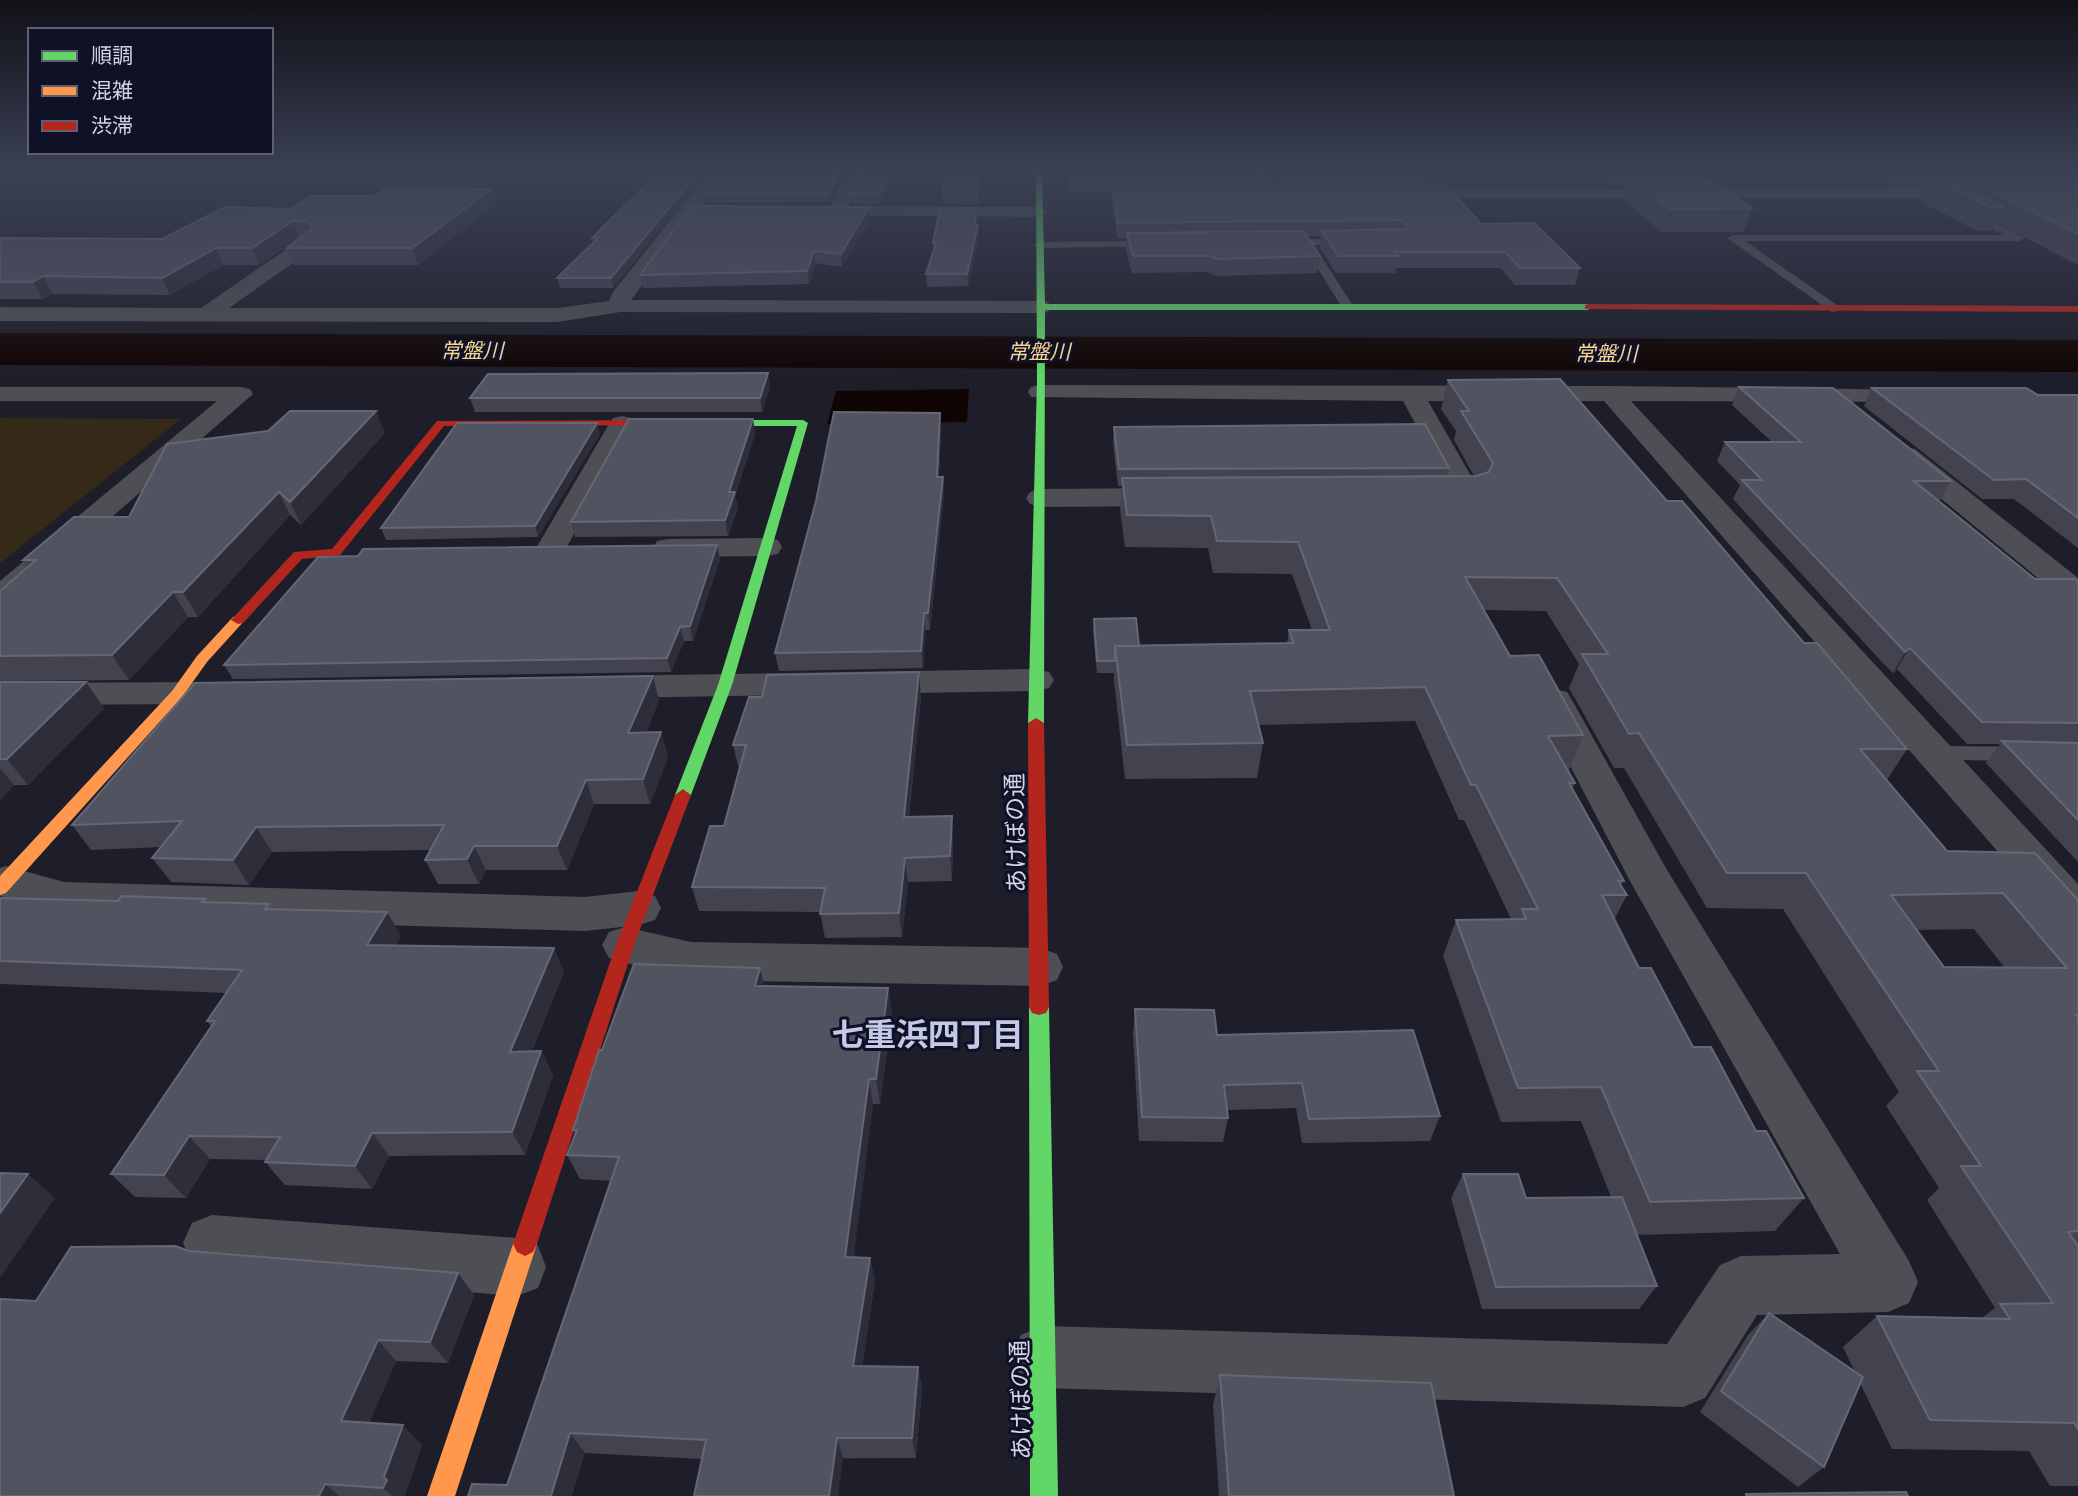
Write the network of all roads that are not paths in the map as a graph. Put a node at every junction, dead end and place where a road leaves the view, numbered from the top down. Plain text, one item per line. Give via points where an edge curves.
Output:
1 (666, 239) edge
2 (1039, 239) edge
3 (1734, 239) edge
4 (1358, 241) edge
5 (1267, 242) edge
6 (1307, 242) junction
7 (1173, 243) edge
8 (307, 244) edge
9 (1039, 245) junction
10 (620, 306) junction
11 (1347, 306) junction
12 (1832, 308) junction
13 (2078, 309) edge
14 (0, 314) edge
15 (205, 315) junction
16 (1040, 318) junction
17 (1041, 386) junction
18 (1411, 392) junction
19 (1611, 393) junction
20 (0, 394) edge
21 (1830, 394) junction
22 (1940, 395) edge
23 (622, 424) junction
24 (1413, 496) edge
25 (1205, 497) edge
26 (1040, 498) junction
27 (767, 547) junction
28 (645, 549) edge
29 (550, 550) edge
30 (336, 552) junction
31 (376, 552) edge
32 (2078, 594) edge
33 (0, 597) edge
34 (1539, 672) edge
35 (1036, 680) junction
36 (725, 685) junction
37 (574, 687) edge
38 (245, 692) edge
39 (0, 694) edge
40 (177, 694) junction
41 (1934, 754) junction
42 (2078, 754) edge
43 (3, 885) edge
44 (2078, 913) edge
45 (632, 926) junction
46 (1040, 967) junction
47 (212, 1243) dead end
48 (517, 1267) junction
49 (1043, 1357) junction
50 (441, 1496) edge
51 (1044, 1496) edge

1 - 10 street via 621,296
2 - 9 street, あけぼの通
3 - 12 lane
4 - 6 lane
5 - 6 lane
6 - 11 lane
7 - 9 lane
8 - 15 street
9 - 16 street, あけぼの通
10 - 15 street via 557,315
10 - 16 street
11 - 12 street
11 - 16 street
12 - 13 street
14 - 15 street
16 - 17 street, あけぼの通
17 - 18 street
17 - 26 street, あけぼの通
18 - 19 street
18 - 24 street via 1468,495
19 - 21 street
19 - 41 street
20 - 33 street via 241,394
21 - 22 street
21 - 32 street
23 - 27 street via 803,423
23 - 29 street
23 - 30 street via 441,423
25 - 26 street
26 - 35 street, あけぼの通
27 - 28 street
27 - 36 street
30 - 31 street
30 - 40 street via 298,555 202,659
34 - 49 street via 1652,881 1888,1282 1741,1286 1683,1376
35 - 36 street
35 - 46 street, あけぼの通
36 - 37 street
36 - 45 street
38 - 40 street
39 - 40 street
40 - 43 street
41 - 42 lane
41 - 44 street
43 - 45 street via 64,899 585,914
45 - 46 street via 691,961
45 - 48 street
46 - 49 street, あけぼの通
47 - 48 street
48 - 50 street
49 - 51 street, あけぼの通

